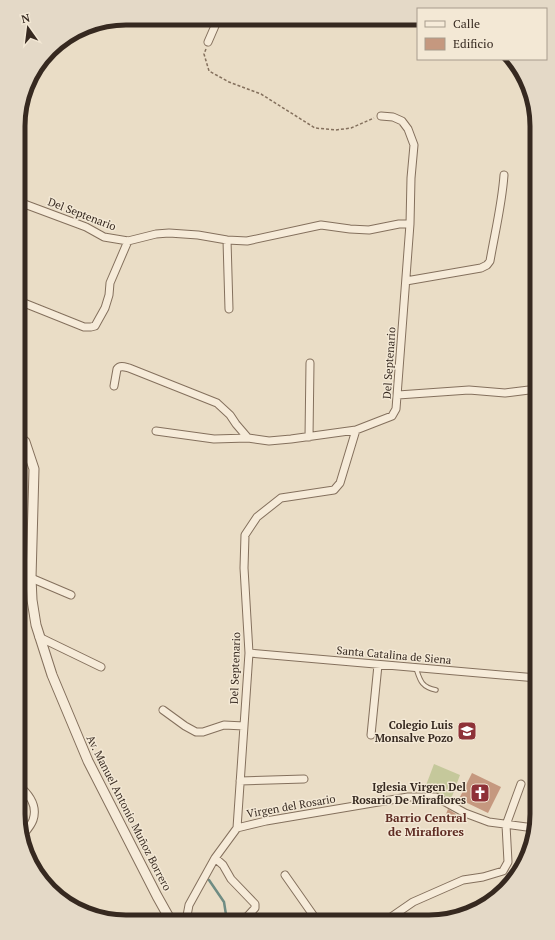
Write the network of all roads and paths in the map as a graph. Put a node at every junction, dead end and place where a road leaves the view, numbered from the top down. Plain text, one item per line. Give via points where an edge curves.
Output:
1 (215, 25) edge
2 (208, 42) joint
3 (381, 116) joint
4 (504, 175) dead end
5 (25, 204) edge
6 (410, 224) junction
7 (227, 240) junction
8 (128, 241) junction
9 (406, 281) junction
10 (25, 302) edge
11 (229, 309) dead end
12 (310, 363) dead end
13 (114, 386) dead end
14 (530, 390) edge
15 (398, 395) junction
16 (356, 430) junction
17 (156, 431) dead end
18 (309, 437) junction
19 (248, 438) junction
20 (25, 442) edge
21 (31, 578) junction
22 (71, 596) dead end
23 (39, 637) junction
24 (249, 653) junction
25 (378, 665) junction
26 (101, 667) dead end
27 (416, 668) junction
28 (530, 677) edge
29 (436, 690) dead end
30 (163, 710) dead end
31 (244, 726) junction
32 (371, 735) dead end
33 (304, 779) dead end
34 (240, 781) junction
35 (521, 784) dead end
36 (25, 791) edge
37 (506, 825) junction
38 (529, 827) edge
39 (237, 828) junction
40 (26, 830) edge
41 (215, 858) junction
42 (284, 875) dead end
43 (169, 915) edge
44 (187, 915) edge
45 (249, 915) edge
46 (313, 915) edge
47 (394, 915) edge

1 - 2 street
2 - 3 path via 204,54 209,71 261,94 315,128 351,128
3 - 6 street via 402,121 414,145
4 - 9 street via 498,219 487,265
5 - 8 street, Del Septenario via 86,227 104,237
6 - 7 street, Del Septenario via 369,230 321,225 247,240
6 - 9 street, Del Septenario
7 - 8 street, Del Septenario via 169,233
7 - 11 street
8 - 10 street via 110,283 105,308 95,326 84,327
9 - 15 street, Del Septenario
12 - 18 street
13 - 19 street via 118,367 130,368 217,403
14 - 15 street via 505,393 469,390
15 - 16 street, Del Septenario via 392,416
16 - 18 street
16 - 24 street, Del Septenario via 340,483 334,490 281,498 256,517 245,535 244,568
17 - 19 street via 214,439
18 - 19 street via 270,441
20 - 21 street, Av. Manuel Antonio Muñoz Borrero via 34,469
21 - 22 street
21 - 23 street, Av. Manuel Antonio Muñoz Borrero
23 - 26 street
23 - 43 street, Av. Manuel Antonio Muñoz Borrero via 88,761
24 - 25 street, Santa Catalina de Siena
24 - 31 street, Del Septenario
25 - 27 street, Santa Catalina de Siena
25 - 32 street
27 - 28 street, Santa Catalina de Siena
27 - 29 lane via 423,684
30 - 31 street via 196,732 224,725
31 - 34 street, Del Septenario
33 - 34 street
34 - 39 street, Del Septenario
35 - 37 street
36 - 40 street via 35,806 33,821
37 - 38 street, Virgen del Rosario
37 - 39 street, Virgen del Rosario via 465,813 436,797 408,797
37 - 47 street via 508,862 503,871 463,880 413,902
39 - 41 street
41 - 44 street via 189,905
41 - 45 street via 255,904 255,908
42 - 46 street

